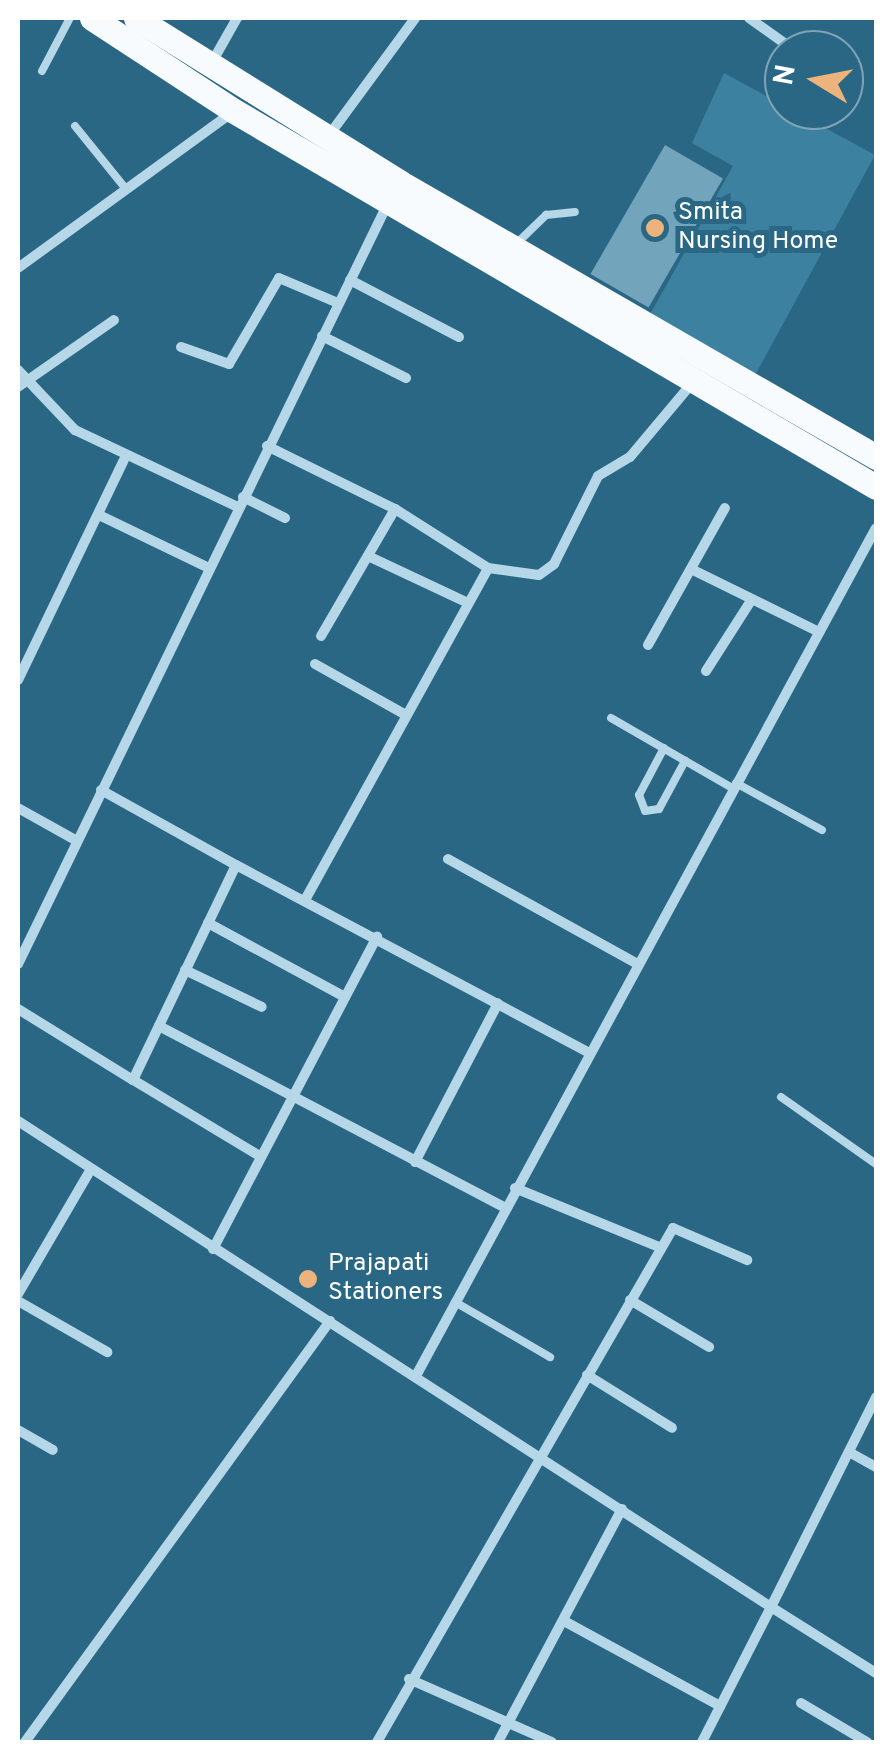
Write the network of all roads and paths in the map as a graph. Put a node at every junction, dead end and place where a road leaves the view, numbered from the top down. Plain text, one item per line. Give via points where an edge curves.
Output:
1 (70, 18) edge
2 (92, 18) edge
3 (136, 18) edge
4 (236, 18) edge
5 (415, 18) edge
6 (210, 64) junction
7 (42, 72) dead end
8 (259, 92) junction
9 (234, 110) junction
10 (75, 126) dead end
11 (327, 139) junction
12 (126, 190) junction
13 (389, 201) junction
14 (575, 212) dead end
15 (513, 247) junction
16 (18, 268) edge
17 (350, 280) junction
18 (338, 303) junction
19 (114, 320) dead end
20 (322, 336) junction
21 (459, 337) dead end
22 (180, 347) dead end
23 (666, 349) junction
24 (18, 370) edge
25 (406, 378) dead end
26 (695, 380) junction
27 (22, 384) edge
28 (267, 446) junction
29 (876, 457) edge
30 (124, 460) junction
31 (876, 487) edge
32 (240, 502) junction
33 (725, 508) dead end
34 (395, 509) junction
35 (99, 515) junction
36 (285, 518) dead end
37 (876, 528) edge
38 (368, 556) junction
39 (208, 568) junction
40 (488, 568) junction
41 (691, 569) junction
42 (752, 599) junction
43 (468, 604) junction
44 (819, 632) junction
45 (320, 636) dead end
46 (648, 645) dead end
47 (315, 664) dead end
48 (706, 672) dead end
49 (18, 680) edge
50 (404, 714) junction
51 (611, 718) dead end
52 (664, 748) junction
53 (684, 760) junction
54 (734, 785) junction
55 (101, 790) junction
56 (18, 808) edge
57 (822, 830) dead end
58 (77, 840) junction
59 (448, 859) dead end
60 (236, 864) junction
61 (305, 900) junction
62 (208, 923) junction
63 (376, 936) junction
64 (636, 963) junction
65 (18, 964) edge
66 (185, 970) junction
67 (343, 996) junction
68 (498, 1003) junction
69 (262, 1007) dead end
70 (18, 1009) edge
71 (159, 1026) junction
72 (587, 1052) junction
73 (133, 1080) junction
74 (286, 1095) junction
75 (781, 1097) dead end
76 (18, 1121) edge
77 (258, 1155) junction
78 (416, 1162) junction
79 (876, 1164) edge
80 (91, 1169) junction
81 (515, 1188) junction
82 (505, 1208) junction
83 (213, 1248) junction
84 (661, 1248) junction
85 (747, 1260) dead end
86 (18, 1297) edge
87 (630, 1300) junction
88 (455, 1302) junction
89 (330, 1322) junction
90 (709, 1347) dead end
91 (107, 1352) dead end
92 (550, 1357) dead end
93 (416, 1374) junction
94 (587, 1375) junction
95 (876, 1397) edge
96 (672, 1428) dead end
97 (18, 1430) edge
98 (53, 1450) dead end
99 (849, 1452) junction
100 (540, 1456) junction
101 (876, 1467) edge
102 (622, 1509) junction
103 (770, 1607) junction
104 (564, 1621) junction
105 (876, 1673) edge
106 (410, 1679) junction
107 (801, 1703) dead end
108 (720, 1706) junction
109 (508, 1721) junction
110 (25, 1742) edge
111 (377, 1742) edge
112 (498, 1742) edge
113 (552, 1742) edge
114 (702, 1742) edge
115 (867, 1742) edge

1 - 7 lane
2 - 9 main road
3 - 6 main road
4 - 6 street
5 - 11 street
6 - 8 main road
8 - 9 street
8 - 11 main road
9 - 12 street
9 - 13 main road
10 - 12 lane
11 - 15 main road
12 - 16 street
13 - 17 street
13 - 23 main road
14 - 15 lane via 546,215
15 - 23 main road
17 - 18 street
17 - 21 street
18 - 20 street
18 - 22 street via 279,278 234,361
19 - 27 street
20 - 25 street
20 - 28 street
23 - 26 main road
23 - 29 main road
24 - 27 street
26 - 31 main road
26 - 40 street via 630,457 598,476 554,564 539,575
27 - 30 street via 75,430
28 - 32 street
28 - 34 street
30 - 32 street
30 - 35 street
32 - 36 street
32 - 39 street
33 - 41 street
34 - 38 street
34 - 40 street
35 - 39 street
35 - 49 street
37 - 44 street
38 - 43 street
38 - 45 street
39 - 55 street
40 - 43 street
41 - 42 street
41 - 46 street
42 - 44 street
42 - 48 street
43 - 50 street
44 - 54 street
47 - 50 street
50 - 61 street
51 - 52 lane
52 - 53 lane
52 - 53 lane via 640,794 644,811 659,809
53 - 54 lane
54 - 57 lane
54 - 64 street
55 - 58 street
55 - 60 street
56 - 58 street
58 - 65 street
59 - 64 street
60 - 61 street
60 - 62 street
61 - 63 street
62 - 66 street
62 - 67 street
63 - 67 street
63 - 68 street
64 - 72 street
66 - 69 street
66 - 71 street
67 - 74 street
68 - 72 street
68 - 78 street
70 - 73 street
71 - 73 street
71 - 74 street
72 - 81 street
73 - 77 street
74 - 77 street
74 - 78 street
75 - 79 lane
76 - 80 street
77 - 83 street
78 - 82 street
80 - 83 street
80 - 86 street
81 - 82 street
81 - 84 street
82 - 88 street
83 - 89 street
84 - 85 street via 682,1226
84 - 87 street
86 - 91 street
87 - 90 street
87 - 94 street
88 - 92 lane
88 - 93 street
89 - 93 street
89 - 110 street
93 - 100 street
94 - 96 street
94 - 100 street
95 - 99 street
97 - 98 street
99 - 101 street
99 - 103 street
100 - 102 street
100 - 106 street
102 - 103 street
102 - 104 street
103 - 105 street
103 - 108 street
104 - 108 street
104 - 109 street
106 - 109 street
106 - 111 street
107 - 115 street
108 - 114 street
109 - 112 street
109 - 113 street

